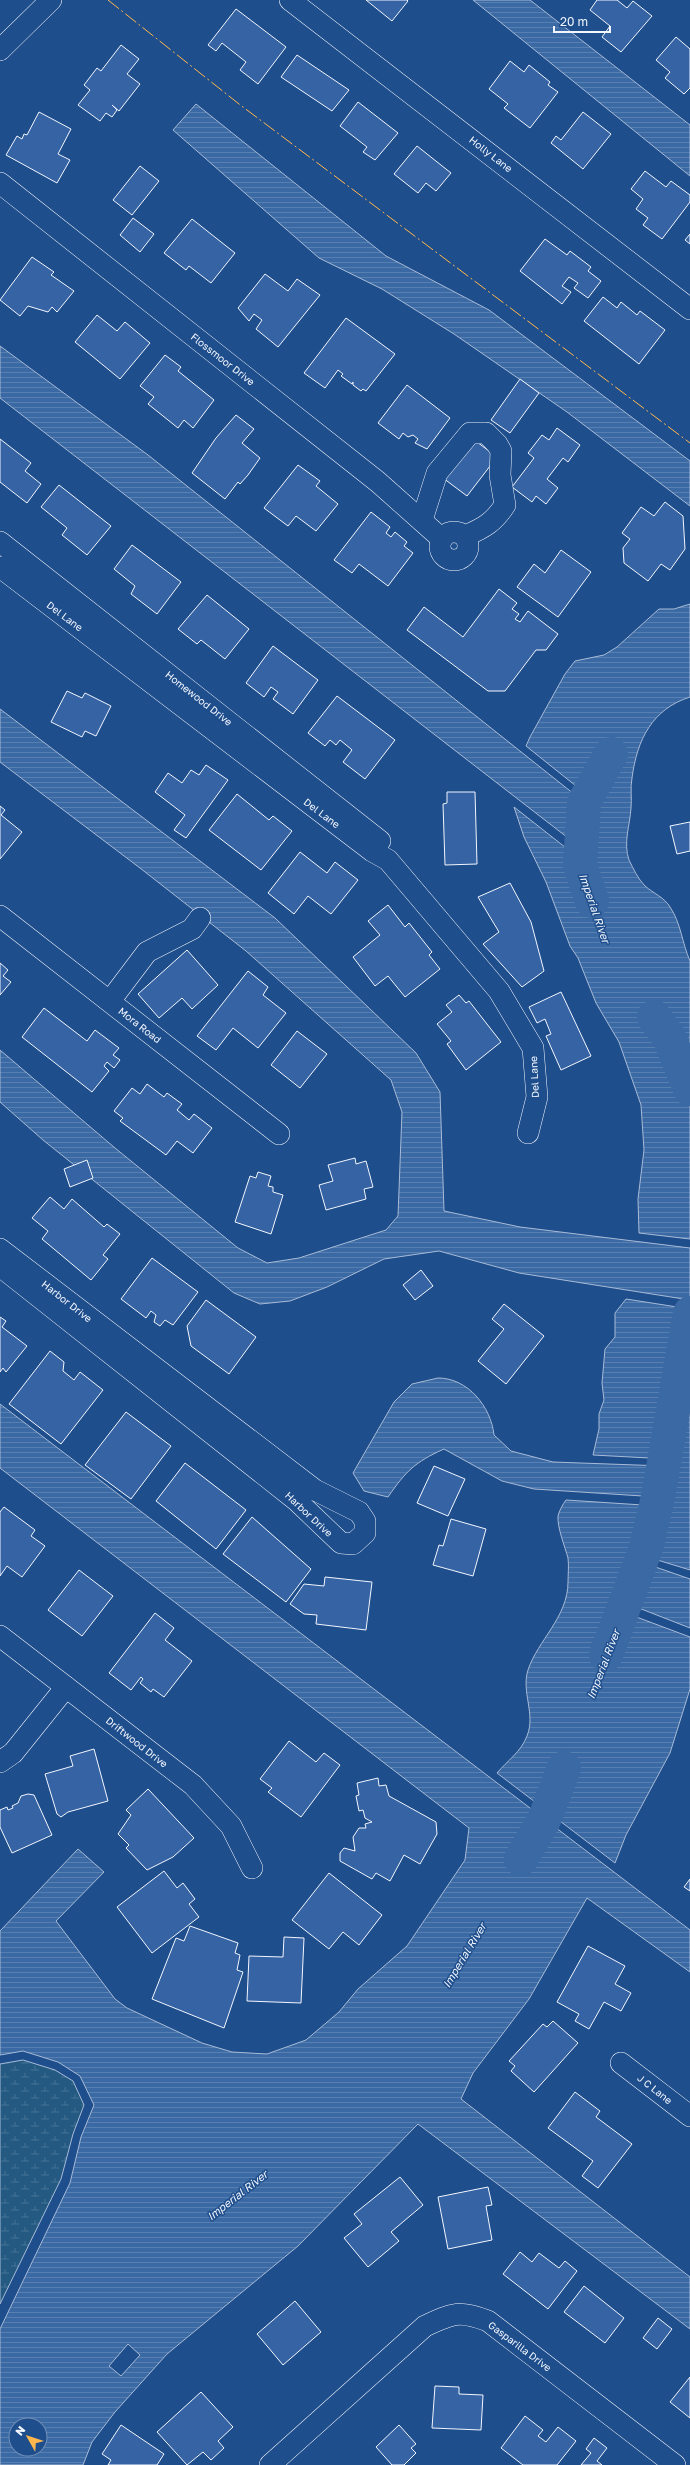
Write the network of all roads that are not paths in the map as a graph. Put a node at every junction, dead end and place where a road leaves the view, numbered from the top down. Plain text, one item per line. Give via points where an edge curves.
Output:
1 (51, 0) edge
2 (290, 0) edge
3 (0, 50) edge
4 (0, 183) edge
5 (690, 309) edge
6 (422, 520) junction
7 (0, 542) edge
8 (0, 567) edge
9 (388, 860) junction
10 (0, 916) edge
11 (200, 918) dead end
12 (110, 1001) junction
13 (528, 1133) dead end
14 (279, 1134) dead end
15 (0, 1249) edge
16 (0, 1266) edge
17 (0, 1636) edge
18 (66, 1687) junction
19 (0, 1762) edge
20 (252, 1868) dead end
21 (621, 2063) dead end
22 (690, 2116) edge
23 (270, 2465) edge
24 (675, 2465) edge

1 - 3 street
2 - 5 street, Holly Lane
4 - 6 street, Flossmoor Drive via 378,482
6 - 6 street, Flossmoor Drive via 442,539 440,543 445,556 454,560 463,557 468,549 465,536 487,527 497,518 505,504 500,475 501,451 486,433 470,433 437,473
7 - 9 street, Homewood Drive via 379,838
8 - 9 street, Del Lane via 372,851
9 - 13 street, Del Lane via 499,992 533,1048 537,1097
10 - 12 street, Mora Road
11 - 12 street via 192,929 147,952
12 - 14 street, Mora Road
15 - 16 street, Harbor Drive via 315,1490 359,1512 365,1521 365,1533 353,1544 341,1543 296,1500
17 - 18 street, Driftwood Drive
18 - 19 street via 13,1753
18 - 20 street, Driftwood Drive via 193,1785 217,1808 232,1826
21 - 22 street, J C Lane
23 - 24 street, Gasparilla Drive via 425,2326 445,2316 467,2313 488,2321

